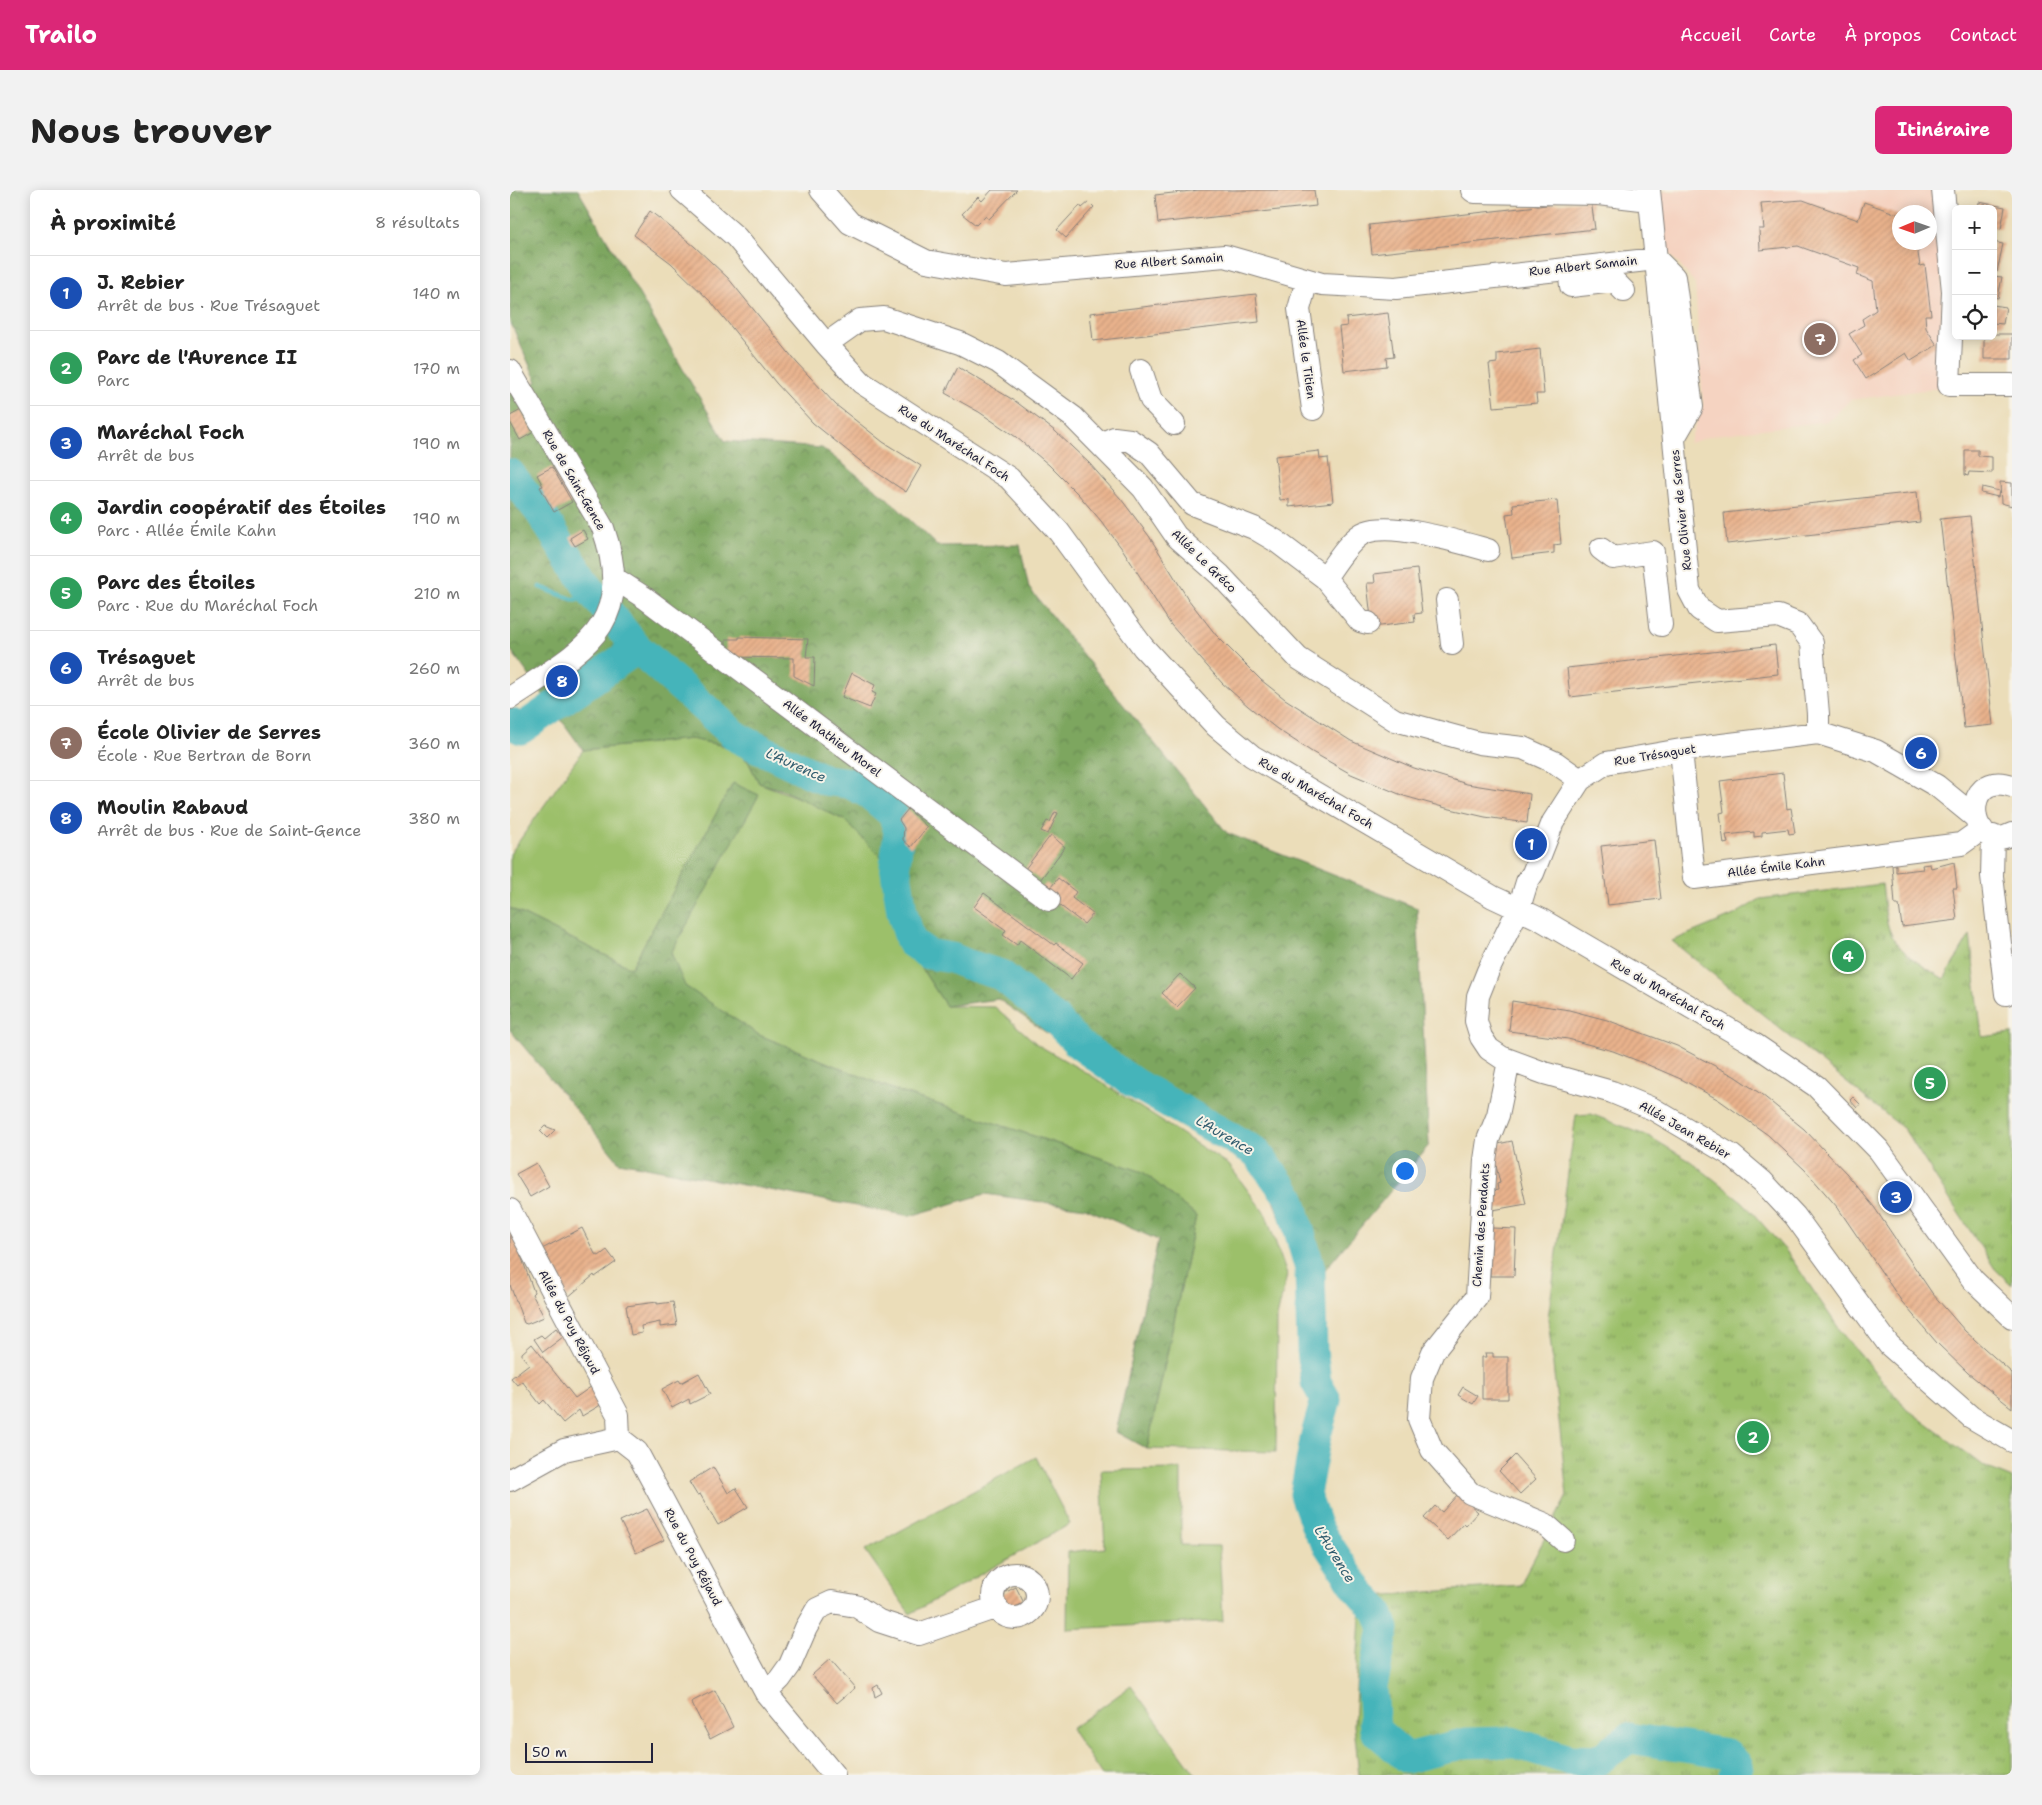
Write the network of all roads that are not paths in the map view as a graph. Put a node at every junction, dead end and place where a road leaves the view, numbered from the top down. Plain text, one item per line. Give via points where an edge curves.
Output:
1 (682, 190) edge
2 (821, 190) edge
3 (1472, 190) edge
4 (1943, 190) edge
5 (1649, 195) edge
6 (1656, 259) junction
7 (1569, 268) junction
8 (1307, 280) junction
9 (1624, 291) dead end
10 (826, 344) junction
11 (1141, 370) dead end
12 (510, 371) edge
13 (2012, 385) edge
14 (1313, 409) dead end
15 (1174, 424) dead end
16 (1100, 444) junction
17 (1601, 549) dead end
18 (1488, 550) dead end
19 (1687, 571) junction
20 (1655, 576) junction
21 (1325, 578) junction
22 (613, 588) junction
23 (1447, 600) dead end
24 (1368, 623) dead end
25 (1661, 625) dead end
26 (1452, 644) dead end
27 (510, 698) edge
28 (1818, 733) junction
29 (1681, 750) junction
30 (1580, 780) junction
31 (2001, 782) edge
32 (1937, 786) junction
33 (1990, 829) edge
34 (2012, 852) edge
35 (1049, 900) dead end
36 (1519, 908) junction
37 (2006, 994) dead end
38 (1509, 1061) junction
39 (510, 1210) edge
40 (2012, 1318) edge
41 (618, 1438) junction
42 (2012, 1441) edge
43 (510, 1480) edge
44 (1563, 1540) dead end
45 (996, 1607) dead end
46 (766, 1693) junction
47 (834, 1775) edge

1 - 10 street, Rue du Maréchal Foch via 736,238
2 - 8 street, Rue Albert Samain via 850,223 926,261 1006,275 1225,256
3 - 5 street
4 - 13 street via 1953,291 1949,385
5 - 6 street, Rue Olivier de Serres
6 - 7 street, Rue Albert Samain
6 - 19 street, Rue Olivier de Serres
7 - 8 street, Rue Albert Samain via 1396,288 1322,284
7 - 9 street via 1571,286 1614,281
8 - 14 street, Allée le Titien via 1299,309
10 - 16 street, Allée Le Gréco via 860,320 884,318 960,343 998,362 1034,387 1073,416
10 - 36 street, Rue du Maréchal Foch via 862,383 1009,478 1059,532 1143,647 1216,726 1252,756 1493,897
11 - 15 street via 1151,400
12 - 22 street, Rue de Saint-Gence via 603,528 611,550
16 - 21 street via 1114,438 1130,440 1149,453 1192,504 1254,528
16 - 30 street, Allée Le Gréco via 1143,488 1176,536 1220,575 1298,658 1395,720 1479,743 1523,748 1556,763
17 - 20 street via 1613,558 1653,552
18 - 21 street via 1413,531 1365,532 1352,543
19 - 20 street
19 - 28 street, Rue Olivier de Serres via 1689,590 1699,609 1717,622 1778,616 1798,624 1812,643
20 - 25 street
21 - 24 street via 1360,621
22 - 27 street, Rue de Saint-Gence via 608,614 590,641
22 - 35 street, Allée Mathieu Morel via 645,598
23 - 26 street
28 - 29 street, Rue Trésaguet
28 - 32 street via 1876,751
29 - 30 street, Rue Trésaguet via 1606,763
29 - 33 street, Allée Émile Kahn via 1694,878 1961,844
30 - 36 street, Rue Trésaguet via 1553,822
31 - 32 street
31 - 33 street via 1975,804
32 - 33 street
33 - 34 street
33 - 37 street via 1992,876
36 - 38 street, Allée Jean Rebier via 1488,971 1476,1009 1481,1037 1489,1049
36 - 40 street, Rue du Maréchal Foch via 1754,1044 1816,1086 1879,1150 1973,1280
38 - 42 street, Allée Jean Rebier via 1653,1108 1731,1155 1763,1182 1795,1216 1889,1345 1971,1417
38 - 44 street, Chemin des Pendants via 1485,1160 1476,1296 1433,1352 1422,1378 1419,1419 1432,1450 1470,1493 1544,1524
39 - 41 street, Allée du Puy Réjaud via 618,1415
41 - 43 street via 564,1450
41 - 46 street, Rue du Puy Réjaud via 637,1452
45 - 46 street via 919,1634 879,1621 856,1606 832,1602 817,1609 790,1665
46 - 47 street, Rue du Puy Réjaud

